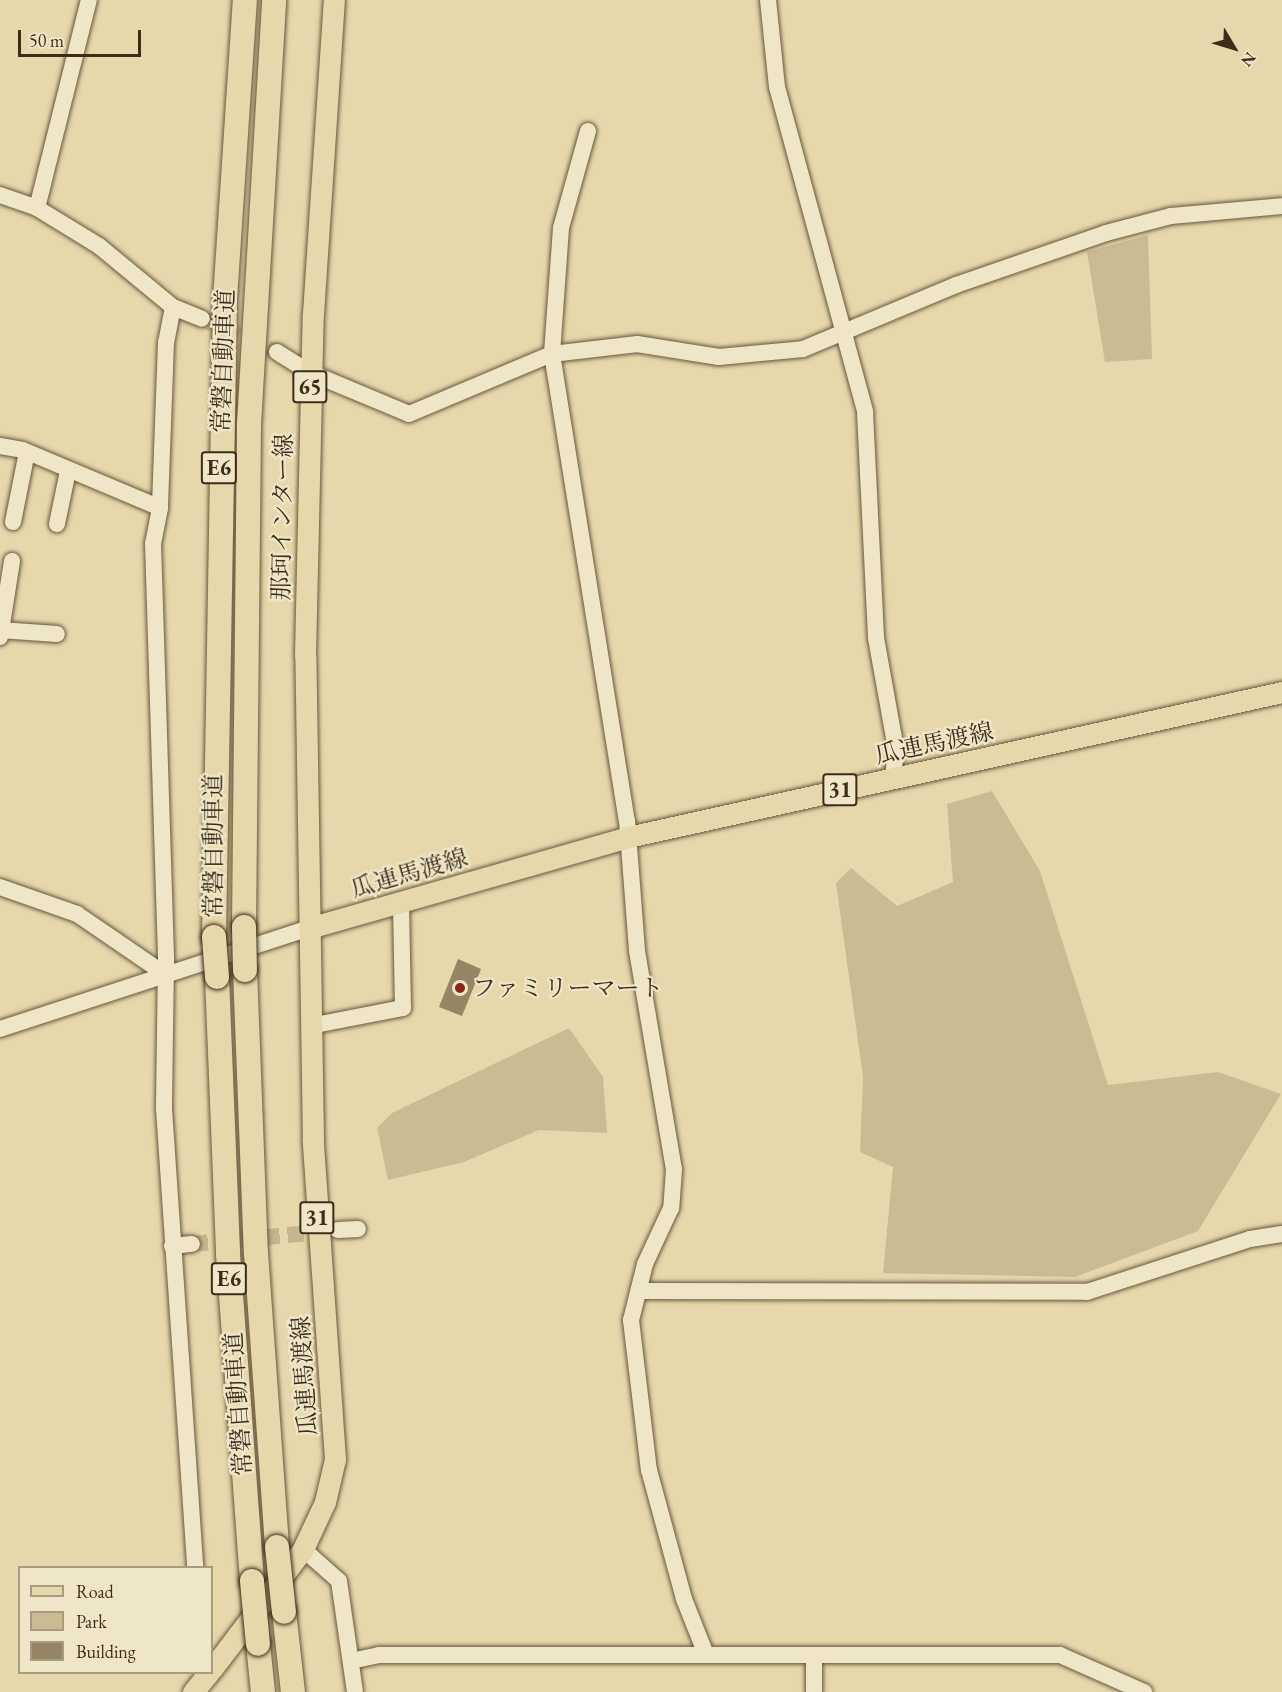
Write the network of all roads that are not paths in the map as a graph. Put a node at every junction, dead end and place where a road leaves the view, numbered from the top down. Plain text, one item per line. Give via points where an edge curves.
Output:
1 (89, 0) edge
2 (246, 0) edge
3 (274, 0) edge
4 (334, 0) edge
5 (768, 0) edge
6 (588, 131) dead end
7 (0, 195) edge
8 (1282, 206) edge
9 (38, 208) junction
10 (173, 307) junction
11 (202, 319) tunnel mouth
12 (844, 329) junction
13 (278, 352) tunnel mouth
14 (552, 354) junction
15 (311, 373) junction
16 (0, 446) edge
17 (27, 452) junction
18 (68, 471) junction
19 (160, 508) junction
20 (13, 522) dead end
21 (57, 524) dead end
22 (12, 561) dead end
23 (0, 632) edge
24 (57, 634) dead end
25 (1282, 692) edge
26 (893, 778) junction
27 (628, 837) junction
28 (0, 887) edge
29 (401, 901) junction
30 (309, 928) junction
31 (166, 975) junction
32 (310, 1026) junction
33 (0, 1029) edge
34 (358, 1228) dead end
35 (338, 1230) tunnel mouth
36 (1282, 1234) edge
37 (192, 1244) tunnel mouth
38 (172, 1245) junction
39 (640, 1291) junction
40 (303, 1549) junction
41 (195, 1566) edge
42 (705, 1652) junction
43 (814, 1659) junction
44 (351, 1661) junction
45 (213, 1668) edge
46 (263, 1692) edge
47 (293, 1692) edge
48 (355, 1692) edge
49 (814, 1692) edge
50 (1144, 1692) edge

1 - 9 street
2 - 46 highway, 常磐自動車道 / E6, bridge via 224,310 214,937 228,1254
3 - 47 highway, 常磐自動車道 / E6, bridge via 248,436 244,927 256,1253 277,1548
4 - 15 main road, 那珂インター線 / 65
5 - 12 street via 777,87
6 - 14 street via 561,228
7 - 9 street
8 - 12 street via 1171,216 1106,233
9 - 10 street via 99,246
10 - 11 street
10 - 19 street via 165,342
12 - 14 street via 803,348 757,357 719,357 637,345
12 - 26 street via 865,412 876,638 896,749
13 - 15 street
14 - 15 street via 409,414
14 - 27 street
15 - 30 main road, 那珂インター線 / 65 via 305,656
16 - 17 street
17 - 18 street
17 - 20 street
18 - 19 street
18 - 21 street
19 - 31 street via 153,543
22 - 23 street
23 - 24 street
25 - 26 main road, 瓜連馬渡線 / 31
26 - 27 main road, 瓜連馬渡線 / 31
27 - 29 main road, 瓜連馬渡線 / 31
27 - 39 street via 637,951 675,1169 671,1208 645,1263
28 - 31 street via 78,914
29 - 30 main road, 瓜連馬渡線 / 31
29 - 32 street via 403,1008
30 - 31 street
30 - 32 main road, 瓜連馬渡線 / 31
31 - 33 street
31 - 38 street via 164,1109
32 - 40 main road, 瓜連馬渡線 / 31 via 335,1459 325,1502
34 - 35 street
36 - 39 street via 1250,1239 1087,1292
37 - 38 street
38 - 41 street
39 - 42 street via 631,1320 649,1470 684,1599
40 - 44 street via 339,1581
40 - 45 main road, 瓜連馬渡線 / 31
42 - 43 street
42 - 44 street via 379,1655
43 - 49 street
43 - 50 street via 1060,1655
44 - 48 street

